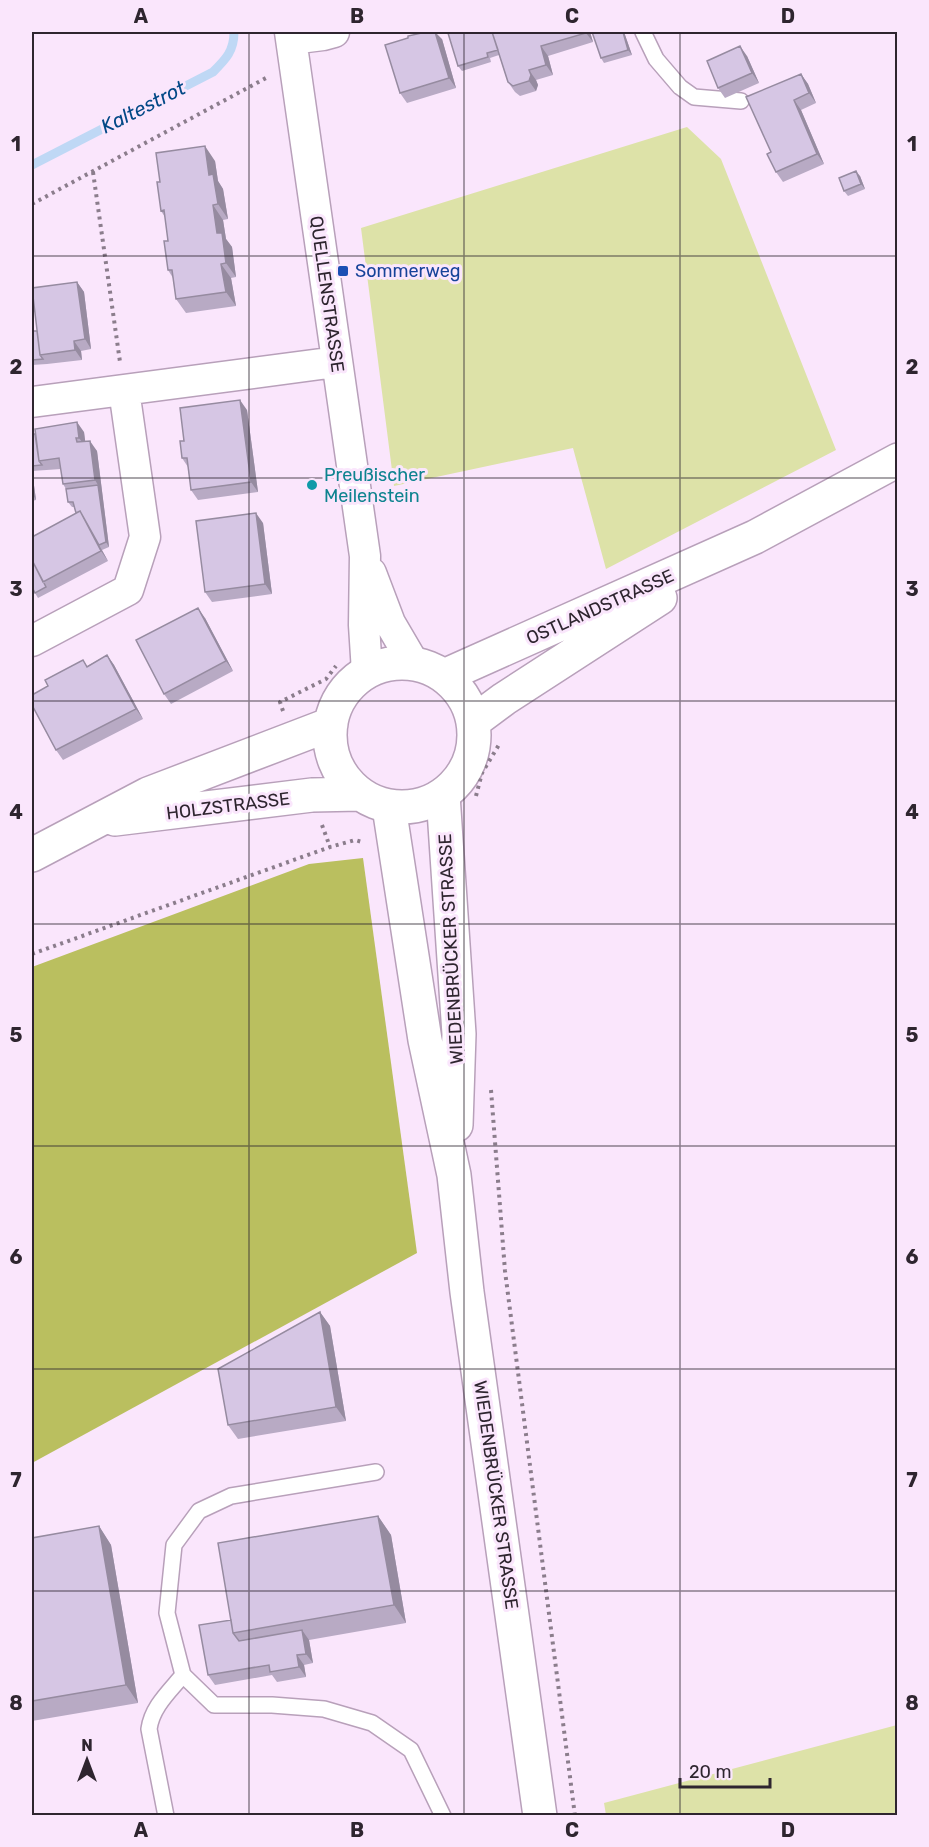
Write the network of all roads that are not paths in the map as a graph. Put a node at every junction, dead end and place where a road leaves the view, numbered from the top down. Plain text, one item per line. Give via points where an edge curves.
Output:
1 (334, 32) edge
2 (643, 32) edge
3 (291, 35) edge
4 (741, 101) dead end
5 (336, 363) junction
6 (124, 390) junction
7 (32, 402) edge
8 (897, 460) edge
9 (755, 537) junction
10 (365, 556) junction
11 (32, 641) edge
12 (429, 670) junction
13 (367, 672) junction
14 (473, 722) junction
15 (331, 724) junction
16 (443, 795) junction
17 (375, 801) junction
18 (95, 821) junction
19 (32, 855) edge
20 (454, 1175) junction
21 (376, 1472) dead end
22 (183, 1675) junction
23 (166, 1815) edge
24 (443, 1815) edge
25 (540, 1815) edge

1 - 3 street
2 - 4 lane via 656,59 694,97
3 - 5 street, QUELLENSTRASSE
5 - 6 street
5 - 10 street, QUELLENSTRASSE
6 - 7 street
6 - 11 street via 145,537 128,590
8 - 9 main road, OSTLANDSTRASSE
9 - 12 main road, OSTLANDSTRASSE
9 - 14 main road, OSTLANDSTRASSE
10 - 12 street, QUELLENSTRASSE via 390,623
10 - 13 street, QUELLENSTRASSE
12 - 13 main road via 398,663
12 - 14 main road via 463,696
13 - 15 main road via 343,694
14 - 16 main road via 472,756 465,771
15 - 17 main road via 335,764 346,781
15 - 18 main road, HOLZSTRASSE via 148,794
16 - 17 main road via 417,806
16 - 20 main road, WIEDENBRÜCKER STRASSE via 459,1034
17 - 18 main road, HOLZSTRASSE via 312,795
17 - 20 main road, WIEDENBRÜCKER STRASSE
18 - 19 main road, HOLZSTRASSE
20 - 25 main road, WIEDENBRÜCKER STRASSE
21 - 22 lane via 231,1496 199,1511 174,1545 167,1613
22 - 23 lane via 150,1719
22 - 24 lane via 214,1705 324,1709 372,1723 411,1750

